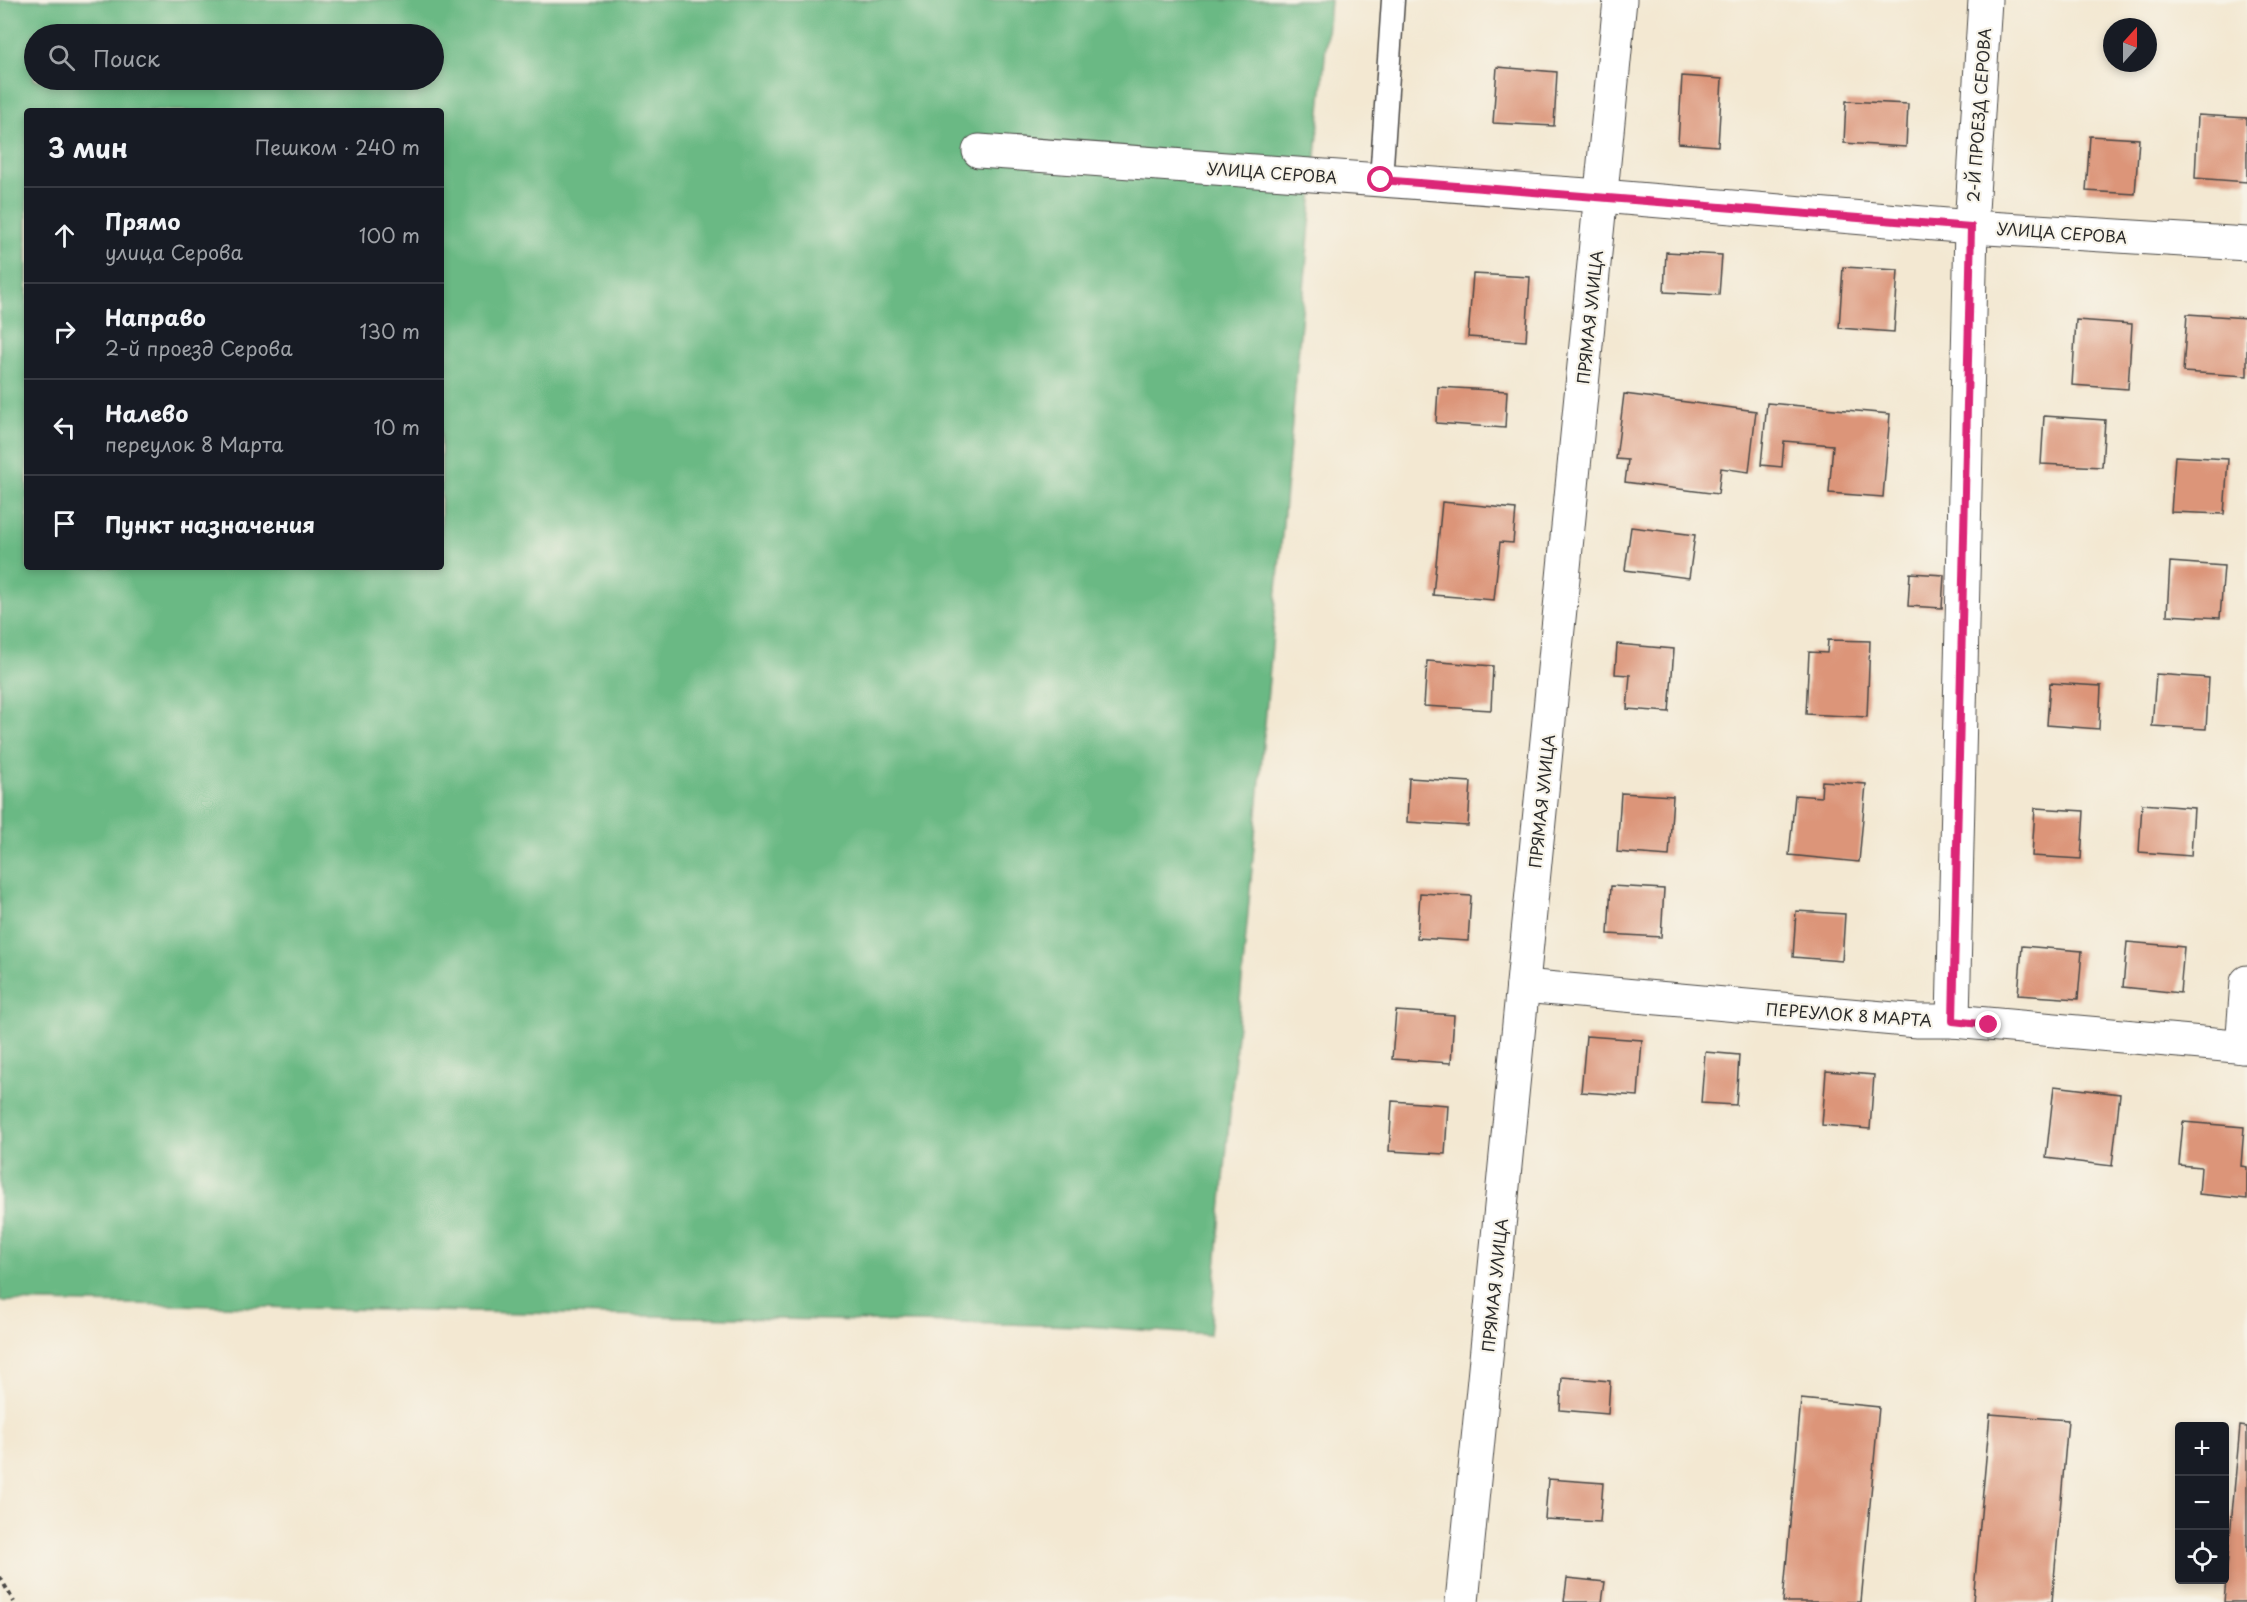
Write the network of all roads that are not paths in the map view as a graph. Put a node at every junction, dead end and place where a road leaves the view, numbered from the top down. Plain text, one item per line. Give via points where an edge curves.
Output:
1 (1393, 0) edge
2 (1620, 0) edge
3 (1985, 0) edge
4 (979, 151) dead end
5 (1381, 180) junction
6 (1601, 196) junction
7 (1971, 227) junction
8 (2247, 244) edge
9 (2247, 982) edge
10 (1523, 986) junction
11 (1953, 1021) junction
12 (2245, 1047) edge
13 (1462, 1602) edge

1 - 5 lane
2 - 6 street, ПРЯМАЯ УЛИЦА
3 - 7 street, 2-Й ПРОЕЗД СЕРОВА
4 - 5 street, УЛИЦА СЕРОВА
5 - 6 street, УЛИЦА СЕРОВА
6 - 7 street, УЛИЦА СЕРОВА
6 - 10 street, ПРЯМАЯ УЛИЦА
7 - 8 street, УЛИЦА СЕРОВА
7 - 11 street, 2-Й ПРОЕЗД СЕРОВА
9 - 12 street
10 - 11 street, ПЕРЕУЛОК 8 МАРТА
10 - 13 street, ПРЯМАЯ УЛИЦА
11 - 12 street, ПЕРЕУЛОК 8 МАРТА

